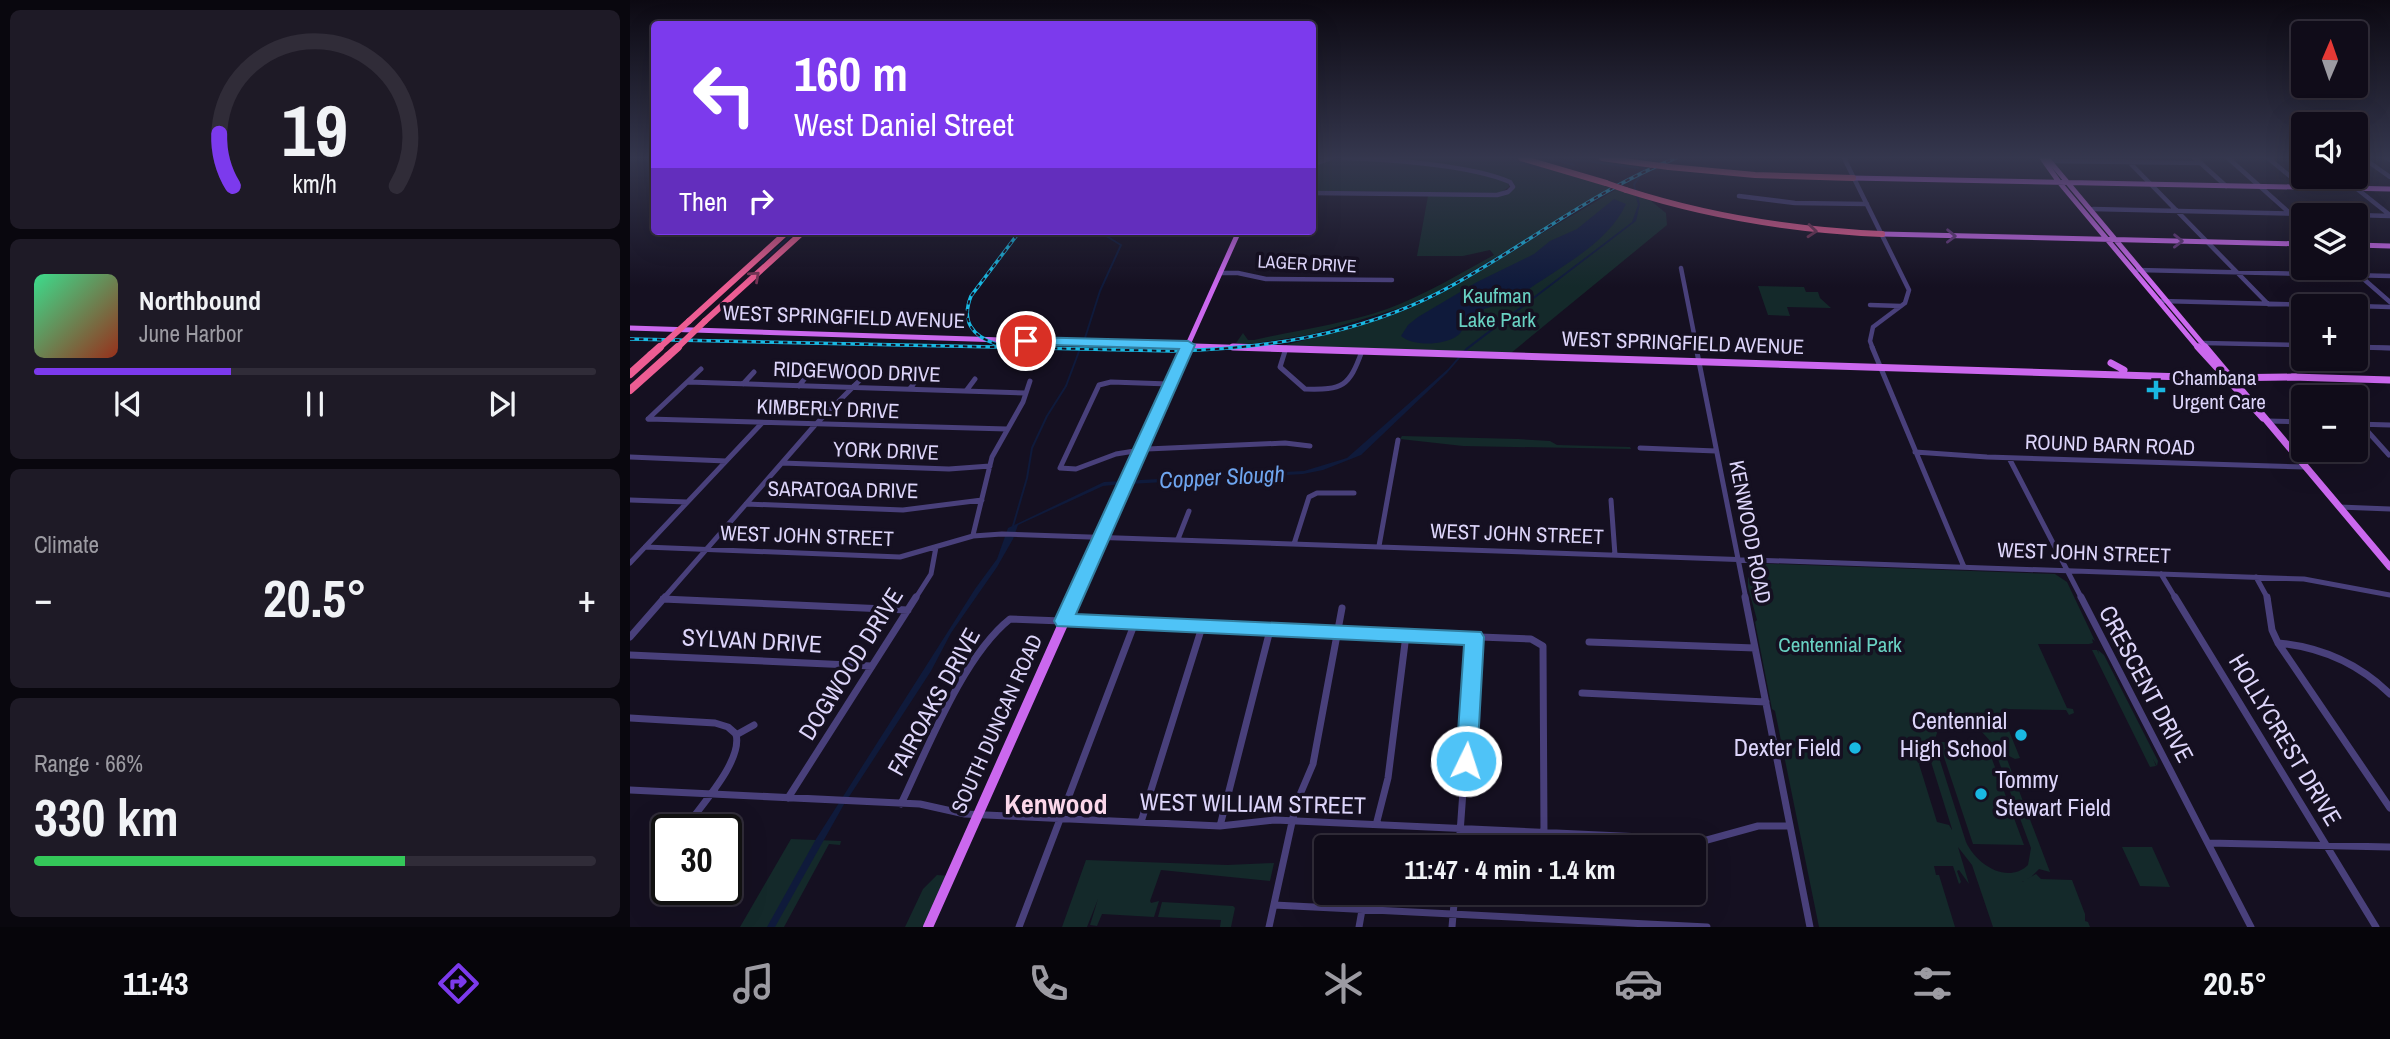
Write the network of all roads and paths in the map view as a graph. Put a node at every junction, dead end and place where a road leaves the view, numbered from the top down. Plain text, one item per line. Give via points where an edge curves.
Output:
1 (1662, 201) edge
2 (1781, 201) edge
3 (1865, 201) edge
4 (2076, 201) edge
5 (2078, 201) edge
6 (2086, 201) edge
7 (2168, 201) edge
8 (2276, 201) edge
9 (2372, 201) edge
10 (1867, 205) junction
11 (2093, 209) junction
12 (2178, 211) junction
13 (2290, 214) joint
14 (2368, 215) edge
15 (2390, 216) edge
16 (2107, 226) junction
17 (1882, 234) junction
18 (784, 235) edge
19 (800, 235) edge
20 (1237, 235) edge
21 (2110, 240) junction
22 (2118, 240) junction
23 (2208, 242) junction
24 (2291, 244) edge
25 (2368, 246) edge
26 (2390, 246) edge
27 (1681, 268) dead end
28 (2138, 270) junction
29 (2237, 272) junction
30 (1220, 273) junction
31 (2291, 273) edge
32 (2368, 275) edge
33 (2390, 276) edge
34 (1392, 280) dead end
35 (2365, 280) edge
36 (2161, 301) junction
37 (2169, 301) junction
38 (2268, 304) junction
39 (1870, 305) dead end
40 (2291, 305) edge
41 (2390, 305) edge
42 (1901, 306) junction
43 (2368, 306) edge
44 (630, 328) edge
45 (2203, 343) junction
46 (1188, 345) junction
47 (2291, 345) edge
48 (2368, 347) edge
49 (1286, 348) junction
50 (2390, 348) edge
51 (1362, 351) junction
52 (1699, 361) junction
53 (2111, 363) dead end
54 (1880, 366) junction
55 (701, 369) dead end
56 (2124, 370) junction
57 (2064, 371) junction
58 (754, 372) dead end
59 (809, 373) dead end
60 (630, 374) edge
61 (865, 375) dead end
62 (2227, 376) junction
63 (918, 377) dead end
64 (975, 379) dead end
65 (2390, 380) edge
66 (1030, 381) dead end
67 (688, 382) junction
68 (743, 384) junction
69 (1169, 384) junction
70 (799, 386) junction
71 (854, 387) junction
72 (909, 389) junction
73 (630, 390) edge
74 (966, 391) junction
75 (1025, 393) junction
76 (2266, 421) junction
77 (2291, 422) edge
78 (762, 423) junction
79 (2368, 424) edge
80 (815, 425) junction
81 (2390, 425) edge
82 (1007, 429) junction
83 (2368, 434) edge
84 (1398, 440) dead end
85 (1310, 446) dead end
86 (1640, 448) dead end
87 (1140, 450) junction
88 (1716, 451) junction
89 (1915, 452) junction
90 (2389, 455) edge
91 (630, 457) edge
92 (2009, 458) junction
93 (726, 461) junction
94 (782, 463) junction
95 (990, 466) junction
96 (2304, 467) junction
97 (1354, 493) dead end
98 (630, 500) edge
99 (982, 500) junction
100 (1611, 500) dead end
101 (687, 502) junction
102 (746, 504) junction
103 (2339, 507) junction
104 (2390, 509) edge
105 (1189, 511) dead end
106 (973, 535) junction
107 (1101, 537) junction
108 (1178, 539) junction
109 (1294, 544) junction
110 (1379, 546) junction
111 (645, 547) junction
112 (936, 547) junction
113 (706, 550) junction
114 (1615, 555) junction
115 (1738, 559) junction
116 (630, 563) edge
117 (1964, 567) junction
118 (2390, 567) edge
119 (2066, 570) junction
120 (2161, 574) junction
121 (2256, 577) junction
122 (2390, 594) edge
123 (663, 599) junction
124 (1342, 608) dead end
125 (908, 610) junction
126 (1063, 621) junction
127 (1134, 625) junction
128 (1202, 627) junction
129 (1270, 630) junction
130 (1337, 632) junction
131 (1406, 635) junction
132 (630, 637) edge
133 (1474, 637) junction
134 (1590, 642) dead end
135 (2278, 643) junction
136 (1755, 648) junction
137 (630, 655) edge
138 (872, 666) junction
139 (1582, 693) dead end
140 (2390, 694) edge
141 (1766, 702) junction
142 (630, 718) edge
143 (754, 725) dead end
144 (736, 735) junction
145 (630, 790) edge
146 (708, 794) junction
147 (788, 798) junction
148 (901, 804) junction
149 (2390, 808) edge
150 (695, 814) edge
151 (978, 814) junction
152 (1061, 818) junction
153 (1293, 821) junction
154 (1141, 822) junction
155 (1376, 825) junction
156 (1220, 826) junction
157 (1790, 826) junction
158 (1461, 829) junction
159 (1544, 833) junction
160 (1461, 835) edge
161 (2208, 843) junction
162 (2326, 845) junction
163 (2390, 847) edge
164 (1274, 905) junction
165 (1454, 905) edge
166 (1362, 910) junction
167 (1453, 915) junction
168 (1546, 923) edge
169 (928, 927) edge
170 (1019, 927) edge
171 (1269, 927) edge
172 (1359, 927) edge
173 (1452, 927) edge
174 (1707, 927) edge
175 (1810, 927) edge
176 (2251, 927) edge
177 (2376, 927) edge

1 -> 17 highway, bridge via 1754,223
2 - 10 street
3 - 10 street
4 - 21 main road
5 - 16 main road
6 - 11 main road
7 - 12 street
8 - 13 street
9 - 15 street
10 - 17 street
11 - 12 street
11 - 16 main road
12 - 13 street
12 - 23 street
14 - 15 street
16 - 22 main road
17 -> 21 main road
17 - 42 street via 1909,290
18 - 60 highway, bridge
73 -> 19 highway, bridge
20 - 30 main road, SOUTH DUNCAN ROAD
21 - 22 main road
21 - 28 main road
22 -> 23 main road
22 - 28 main road
23 - 24 main road
23 - 29 street
25 - 26 main road
27 - 52 street, KENWOOD ROAD
28 - 29 street
28 - 36 main road
28 - 37 main road
29 - 31 street
29 - 38 street
30 - 34 street, LAGER DRIVE via 1266,279
30 - 46 main road, SOUTH DUNCAN ROAD
32 - 33 street
35 - 41 street
36 - 37 street
36 - 62 main road
37 - 38 street
37 - 45 main road
38 - 40 street
39 - 42 street
41 - 43 street
42 - 54 street via 1871,329 1869,340
44 - 46 main road, WEST SPRINGFIELD AVENUE
45 - 47 street
45 - 62 main road
46 - 49 main road, WEST SPRINGFIELD AVENUE
46 - 69 main road, SOUTH DUNCAN ROAD
48 - 50 street
49 - 51 main road, WEST SPRINGFIELD AVENUE
49 - 51 street via 1280,367 1305,389 1338,390 1353,379
51 - 52 main road, WEST SPRINGFIELD AVENUE
52 - 54 main road, WEST SPRINGFIELD AVENUE
52 - 88 street, KENWOOD ROAD
53 - 56 main road
54 - 57 main road, WEST SPRINGFIELD AVENUE
54 - 89 street
55 - 67 street
56 - 57 main road, WEST SPRINGFIELD AVENUE
56 - 62 main road, WEST SPRINGFIELD AVENUE
57 - 62 main road, WEST SPRINGFIELD AVENUE
58 - 68 street
59 - 70 street
61 - 71 street
62 - 65 main road, WEST SPRINGFIELD AVENUE
62 - 76 main road
63 - 72 street
64 - 74 street
66 - 75 street
67 - 68 street, RIDGEWOOD DRIVE
67 - 78 street, KIMBERLY DRIVE via 648,419
68 - 70 street, RIDGEWOOD DRIVE
69 - 87 main road, SOUTH DUNCAN ROAD
69 - 87 street via 1099,385 1061,469 1076,469
70 - 71 street, RIDGEWOOD DRIVE
71 - 72 street, RIDGEWOOD DRIVE
71 - 80 street
72 - 74 street, RIDGEWOOD DRIVE
74 - 75 street, RIDGEWOOD DRIVE
75 - 82 street
76 - 77 street
76 - 96 main road
78 - 80 street, KIMBERLY DRIVE
78 - 93 street
79 - 81 street
80 - 82 street, KIMBERLY DRIVE
80 - 94 street
82 - 95 street
83 - 90 street
84 - 110 street
85 - 87 street via 1285,443
86 - 88 street
87 - 107 main road, SOUTH DUNCAN ROAD
88 - 115 street, KENWOOD ROAD
89 - 92 street, ROUND BARN ROAD
89 - 117 street
91 - 93 street
92 - 96 street, ROUND BARN ROAD
92 - 119 street, CRESCENT DRIVE
93 - 101 street
94 - 95 street, YORK DRIVE via 949,469
94 - 102 street
95 - 99 street
96 - 103 main road
97 - 109 street via 1308,497
98 - 101 street
99 - 102 street, SARATOGA DRIVE via 903,510
99 - 106 street
100 - 114 street
101 - 111 street
102 - 113 street
103 - 104 street
103 - 118 main road
105 - 108 street
106 - 107 street, WEST JOHN STREET
106 - 112 street, WEST JOHN STREET
107 - 108 street, WEST JOHN STREET
107 - 126 main road, SOUTH DUNCAN ROAD
108 - 109 street, WEST JOHN STREET
109 - 110 street, WEST JOHN STREET
110 - 114 street, WEST JOHN STREET
111 - 113 street, WEST JOHN STREET
111 - 116 street
112 - 113 street, WEST JOHN STREET via 889,557
112 - 125 street, DOGWOOD DRIVE via 933,569
113 - 123 street
114 - 115 street, WEST JOHN STREET
115 - 117 street, WEST JOHN STREET
115 - 136 street, KENWOOD ROAD
117 - 119 street, WEST JOHN STREET
119 - 120 street, WEST JOHN STREET
119 - 161 street, CRESCENT DRIVE
120 - 121 street, WEST JOHN STREET
120 - 162 street, HOLLYCREST DRIVE
121 - 122 street, WEST JOHN STREET via 2320,580
121 - 135 street via 2270,602
123 - 125 street
123 - 132 street
124 - 130 street
125 - 138 street, DOGWOOD DRIVE
126 - 127 street
126 - 148 street, FAIROAKS DRIVE via 1015,618 995,629
126 - 151 main road, SOUTH DUNCAN ROAD
127 - 128 street
127 - 152 street
128 - 129 street
128 - 154 street
129 - 130 street
129 - 156 street
130 - 131 street
130 - 153 street via 1312,764
131 - 133 street
131 - 155 street via 1388,778
133 - 158 street
133 - 159 street via 1531,639 1543,646
134 - 136 street
135 - 140 street via 2334,654 2364,671
135 - 149 street
136 - 141 street, KENWOOD ROAD
137 - 138 street, SYLVAN DRIVE
138 - 147 street, DOGWOOD DRIVE
139 - 141 street
141 - 157 street, KENWOOD ROAD
142 - 144 street via 715,723
143 - 144 street
144 - 146 street via 733,757
145 - 146 street, WEST WILLIAM STREET
146 - 147 street, WEST WILLIAM STREET
146 - 150 street
147 - 148 street, WEST WILLIAM STREET
148 - 151 street, WEST WILLIAM STREET
151 - 152 street, WEST WILLIAM STREET
151 - 169 main road, SOUTH DUNCAN ROAD
152 - 154 street, WEST WILLIAM STREET
152 - 170 street
153 - 155 street, WEST WILLIAM STREET
153 - 156 street, WEST WILLIAM STREET
153 - 164 street
154 - 156 street, WEST WILLIAM STREET
155 - 158 street, WEST WILLIAM STREET
157 - 159 street, WEST WILLIAM STREET via 1758,826 1707,840
157 - 175 street, KENWOOD ROAD
158 - 159 street, WEST WILLIAM STREET
158 - 160 street
161 - 162 street
161 - 176 street, CRESCENT DRIVE
162 - 163 street
162 - 177 street, HOLLYCREST DRIVE
164 - 166 street
164 - 171 street
165 - 167 street
166 - 167 street
166 - 172 street
167 - 168 street
167 - 173 street
168 - 174 street

